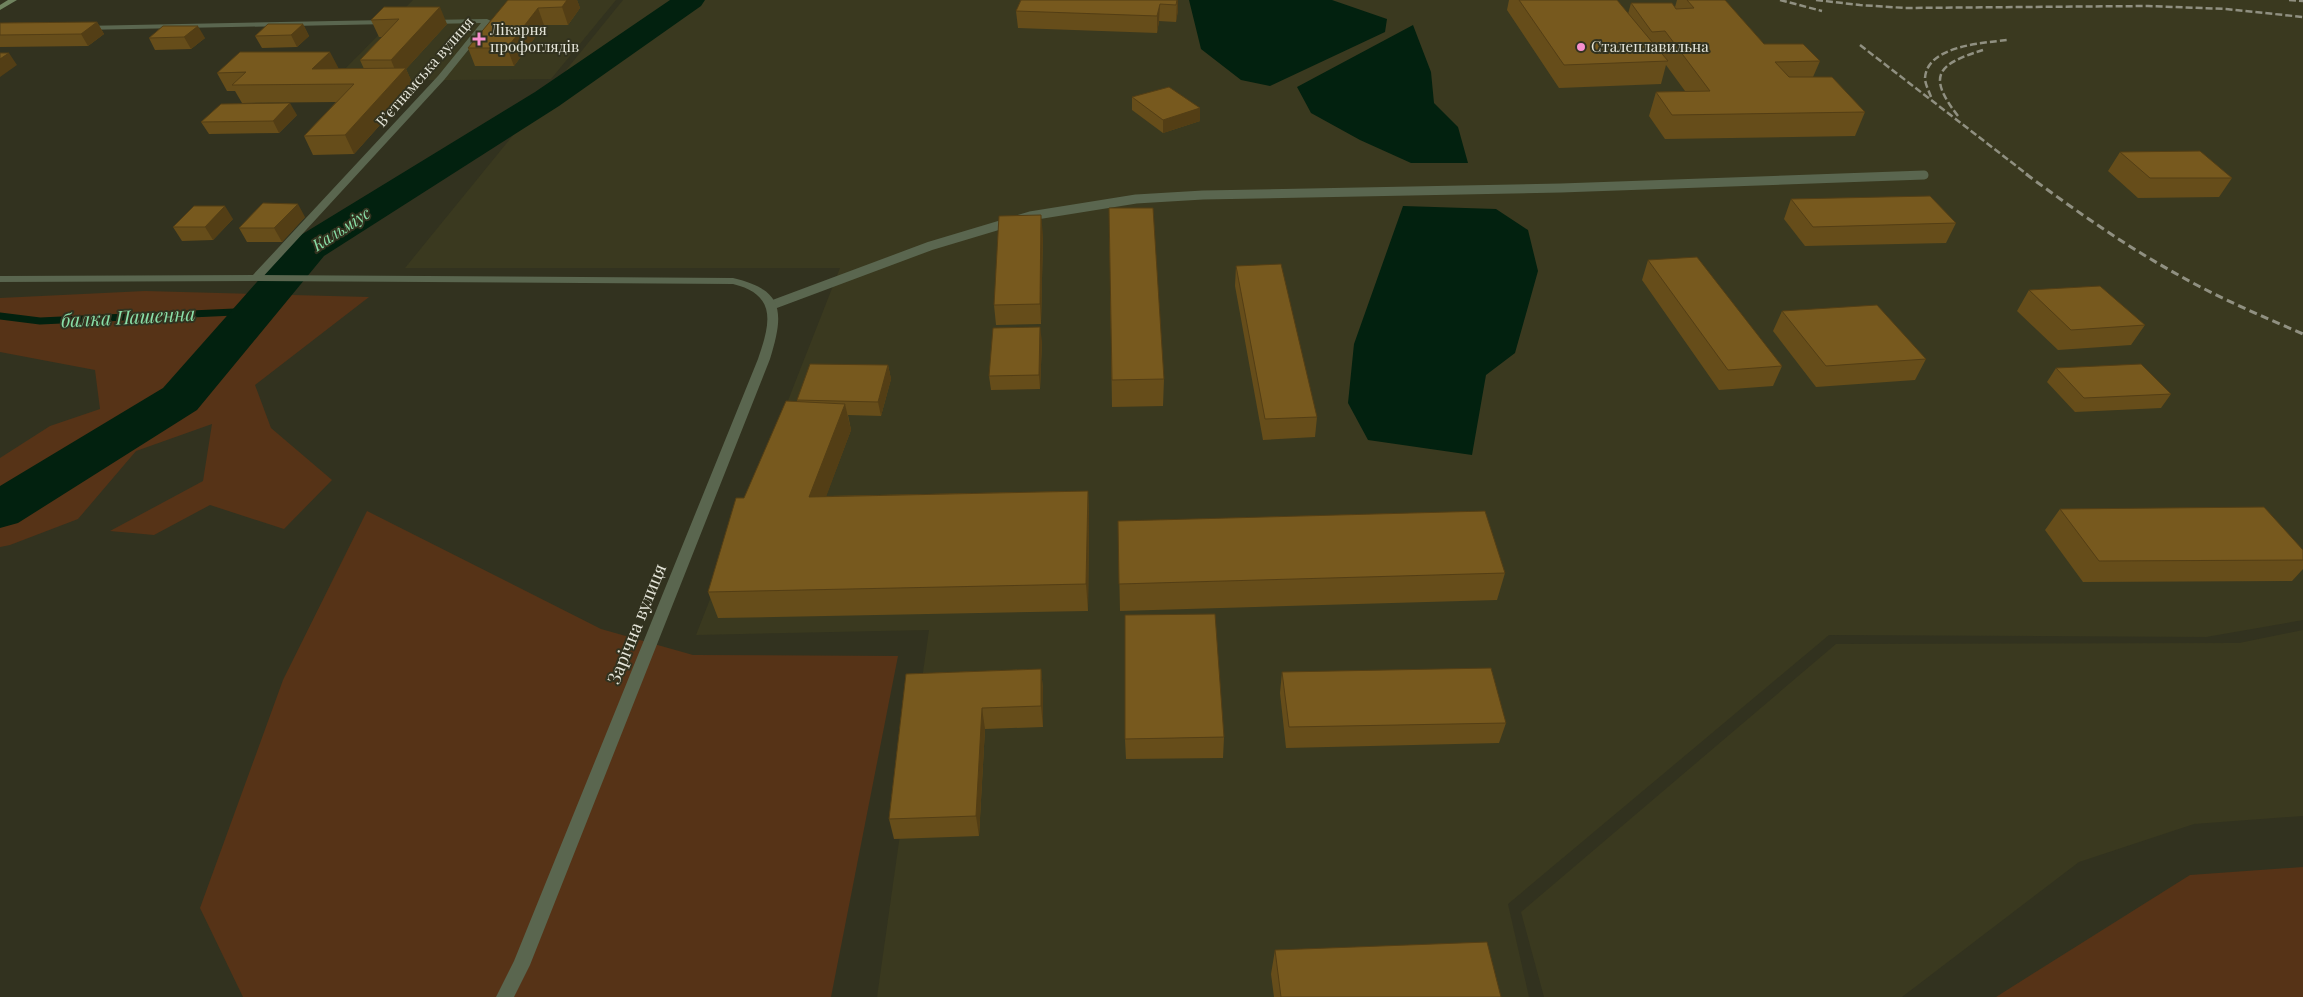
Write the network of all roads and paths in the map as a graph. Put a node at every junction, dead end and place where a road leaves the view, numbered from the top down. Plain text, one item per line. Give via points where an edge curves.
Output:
1 (13, 0) edge
2 (0, 8) edge
3 (398, 22) edge
4 (418, 22) edge
5 (70, 28) edge
6 (1924, 175) dead end
7 (256, 278) junction
8 (0, 279) edge
9 (772, 305) junction
10 (505, 997) edge

1 - 2 main road
3 - 5 street
4 - 7 street, В’єтнамська вулиця via 487,21 441,78
6 - 9 lane via 1136,199 1030,216 930,246
7 - 8 street
7 - 9 street via 733,281 759,290
9 - 10 street, Зарічна вулиця via 774,326 764,359

